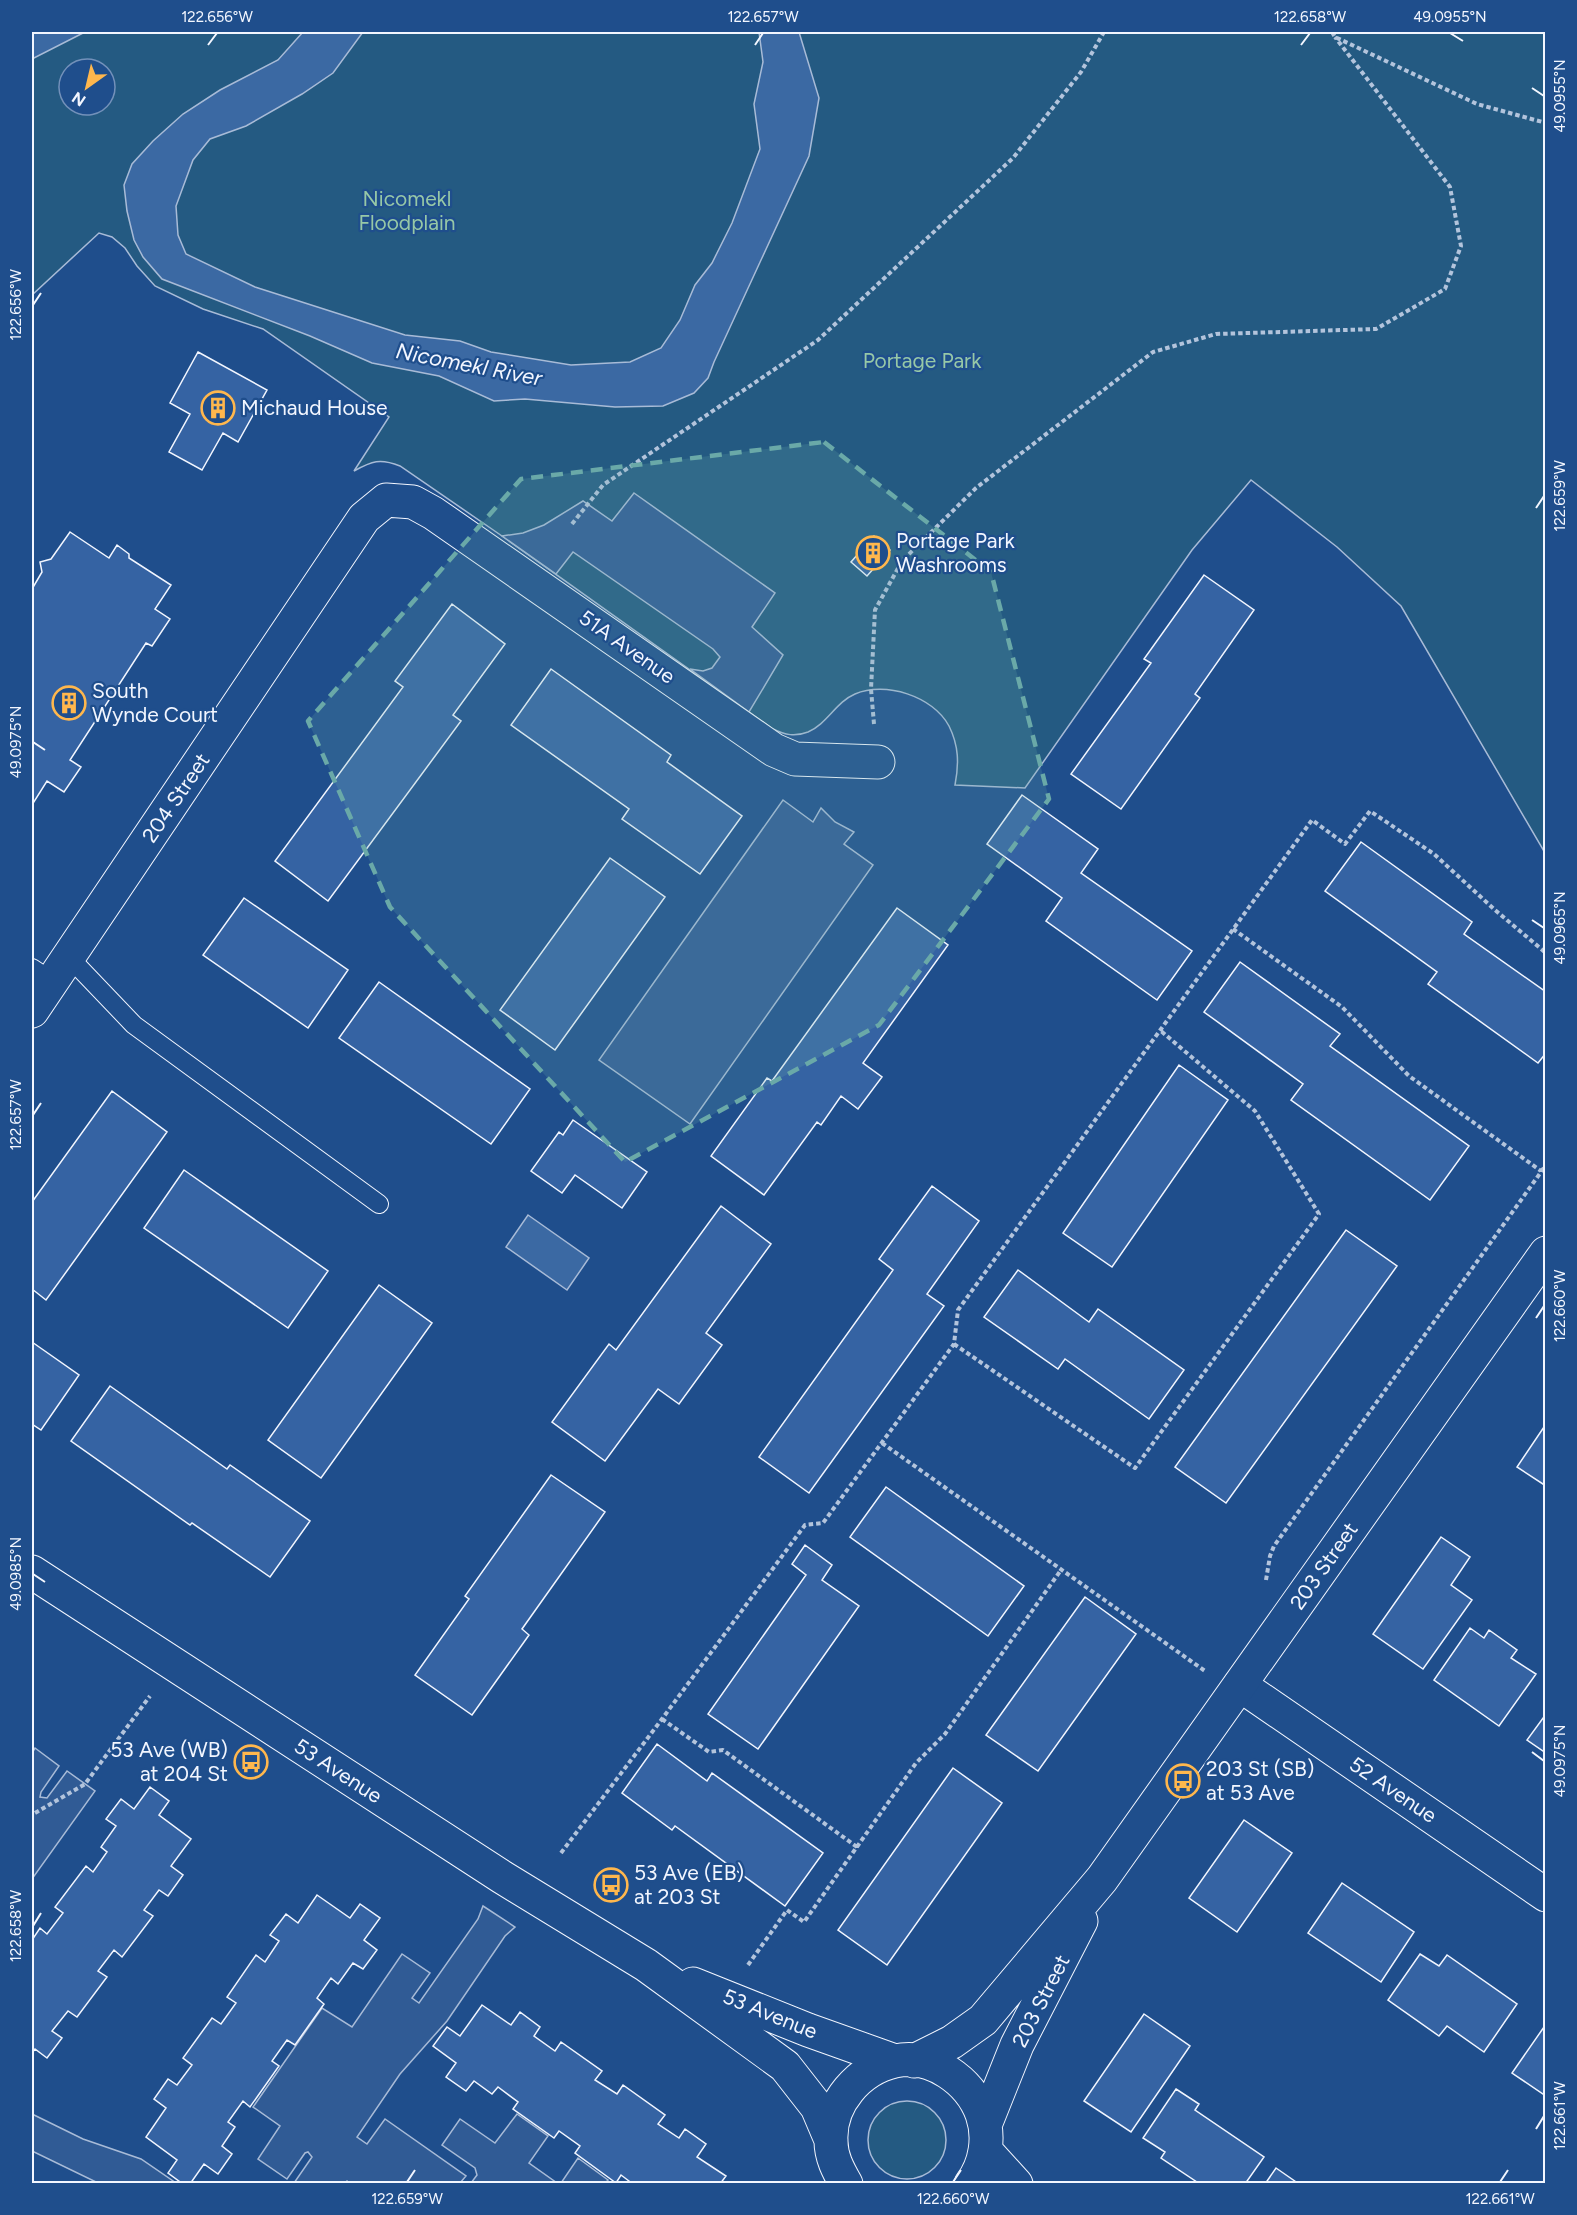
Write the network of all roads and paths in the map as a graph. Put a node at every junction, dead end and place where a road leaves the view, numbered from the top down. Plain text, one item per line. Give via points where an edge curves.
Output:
1 (1104, 32) edge
2 (1332, 32) edge
3 (1335, 37) junction
4 (1545, 123) edge
5 (387, 500) joint
6 (572, 524) dead end
7 (878, 762) joint
8 (1233, 930) junction
9 (1545, 953) edge
10 (51, 969) edge
11 (32, 1011) edge
12 (1161, 1031) junction
13 (1545, 1165) edge
14 (1541, 1171) junction
15 (379, 1204) dead end
16 (1545, 1253) edge
17 (954, 1344) junction
18 (882, 1443) junction
19 (1061, 1570) junction
20 (32, 1572) edge
21 (1265, 1583) dead end
22 (1211, 1663) dead end
23 (1205, 1671) junction
24 (1198, 1681) dead end
25 (1240, 1685) junction
26 (150, 1696) dead end
27 (662, 1719) junction
28 (35, 1813) dead end
29 (857, 1846) junction
30 (561, 1852) dead end
31 (1102, 1879) junction
32 (1545, 1895) edge
33 (646, 1965) junction
34 (744, 1970) dead end
35 (905, 2061) junction
36 (986, 2138) junction
37 (832, 2146) junction
38 (821, 2184) edge
39 (846, 2184) edge
40 (971, 2184) edge
41 (1016, 2184) edge

1 - 6 path via 1081,72 1013,158 818,340 603,485
2 - 3 path
3 - 4 path via 1477,104
3 - 7 path via 1450,187 1461,246 1445,289 1376,329 1216,334 1153,352 976,488 902,561 875,610 871,689
5 - 7 street, 51A Avenue via 413,502 432,513 774,750 795,759
5 - 10 street, 204 Street via 363,518
8 - 9 path via 1312,820 1345,844 1370,811 1434,854
8 - 12 path
8 - 14 path via 1341,1006 1409,1076
10 - 11 street, 204 Street
10 - 15 lane
12 - 17 path via 958,1310
12 - 17 path via 1255,1111 1319,1214 1135,1468
13 - 14 path
14 - 21 path via 1274,1546
16 - 25 street, 203 Street
17 - 18 path
18 - 19 path
18 - 27 path via 823,1523 805,1525
19 - 23 path
19 - 29 path via 945,1734 915,1763
20 - 33 street, 53 Avenue via 502,1877
22 - 23 path
23 - 24 path
25 - 31 street, 203 Street
25 - 32 street, 52 Avenue
26 - 28 path via 85,1784
27 - 29 path via 709,1752 723,1750
27 - 30 path
29 - 34 path via 804,1922 787,1910
31 - 35 street, 203 Street via 983,2020 952,2042
31 - 36 street, 203 Street via 1017,2045
33 - 35 street, 53 Avenue via 808,2030
33 - 37 street, 53 Avenue via 785,2066 817,2107
35 - 36 street, 53 Avenue via 939,2067 961,2081 977,2101
35 - 37 street, 203 Street via 865,2074 846,2092 835,2115
36 - 40 street, 203 Street via 978,2175
36 - 41 street
37 - 38 street
37 - 39 street, 53 Avenue via 836,2166

